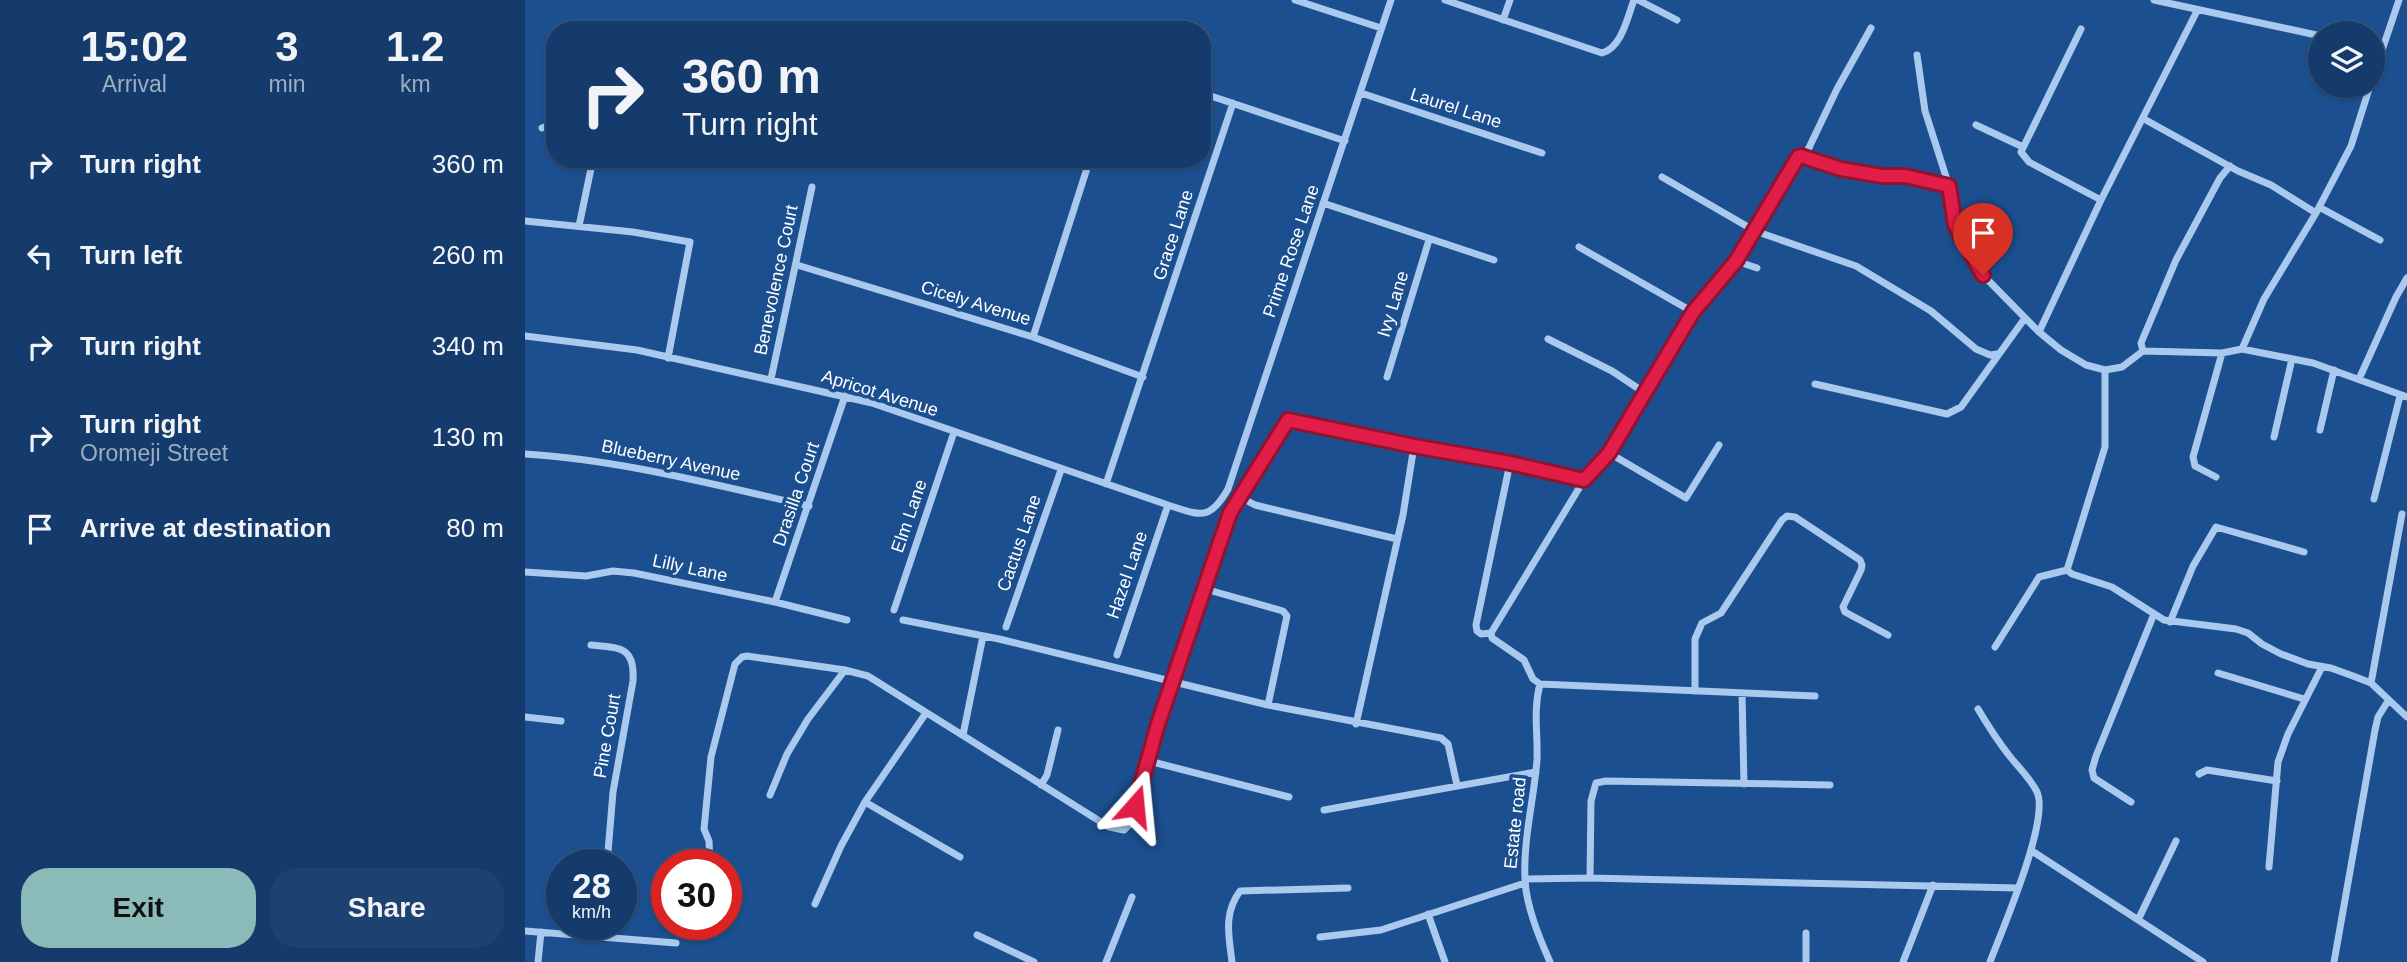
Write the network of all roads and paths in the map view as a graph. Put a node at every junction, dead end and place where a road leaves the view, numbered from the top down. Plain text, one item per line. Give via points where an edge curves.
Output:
1 (1295, 0) edge
2 (1391, 0) edge
3 (1445, 0) edge
4 (1510, 0) edge
5 (1636, 0) edge
6 (2154, 0) edge
7 (2399, 0) edge
8 (2185, 4) edge
9 (2197, 11) junction
10 (1503, 20) junction
11 (1677, 20) dead end
12 (1871, 28) dead end
13 (1381, 29) junction
14 (2081, 29) dead end
15 (2385, 32) edge
16 (2308, 34) edge
17 (1917, 55) dead end
18 (1361, 93) junction
19 (1211, 96) edge
20 (2366, 98) edge
21 (1233, 103) junction
22 (2144, 119) junction
23 (1976, 125) dead end
24 (546, 126) edge
25 (542, 128) dead end
26 (1345, 141) junction
27 (2022, 147) junction
28 (1542, 153) dead end
29 (1805, 156) junction
30 (2230, 166) junction
31 (591, 168) edge
32 (1087, 168) edge
33 (1662, 177) dead end
34 (1949, 186) junction
35 (812, 187) dead end
36 (2101, 200) junction
37 (1324, 203) junction
38 (2318, 210) junction
39 (525, 220) edge
40 (579, 226) junction
41 (1755, 231) junction
42 (1429, 240) junction
43 (2380, 240) dead end
44 (1579, 247) dead end
45 (1495, 260) dead end
46 (1736, 261) junction
47 (797, 265) junction
48 (1757, 268) dead end
49 (2407, 278) edge
50 (1693, 312) junction
51 (2025, 318) junction
52 (2039, 332) junction
53 (525, 337) edge
54 (1033, 337) junction
55 (1548, 339) dead end
56 (2242, 349) junction
57 (2143, 351) junction
58 (2222, 353) junction
59 (1997, 354) junction
60 (668, 358) junction
61 (2292, 359) junction
62 (2105, 370) junction
63 (2334, 370) junction
64 (1143, 377) junction
65 (1387, 377) dead end
66 (771, 379) junction
67 (2358, 379) junction
68 (1815, 384) dead end
69 (1645, 393) junction
70 (845, 396) junction
71 (2404, 396) edge
72 (2320, 430) dead end
73 (954, 432) junction
74 (2274, 437) dead end
75 (1720, 445) dead end
76 (1414, 446) junction
77 (1609, 453) junction
78 (525, 454) edge
79 (1510, 463) junction
80 (1061, 470) junction
81 (2216, 477) dead end
82 (1584, 480) junction
83 (1106, 484) junction
84 (1240, 497) junction
85 (2374, 499) dead end
86 (1167, 505) junction
87 (809, 506) junction
88 (1215, 509) joint
89 (2402, 514) dead end
90 (1397, 539) junction
91 (2304, 552) dead end
92 (2067, 570) junction
93 (525, 572) edge
94 (1205, 589) junction
95 (775, 602) junction
96 (894, 610) dead end
97 (2154, 614) junction
98 (847, 620) dead end
99 (903, 620) dead end
100 (2170, 622) junction
101 (1006, 627) dead end
102 (1491, 633) junction
103 (1888, 635) dead end
104 (982, 636) junction
105 (591, 645) dead end
106 (1995, 647) dead end
107 (1117, 655) dead end
108 (2322, 667) junction
109 (845, 670) junction
110 (2218, 673) dead end
111 (1173, 683) junction
112 (2371, 683) junction
113 (1539, 684) junction
114 (1695, 691) junction
115 (1742, 693) junction
116 (1815, 696) dead end
117 (2304, 699) junction
118 (2388, 701) junction
119 (1268, 705) junction
120 (1978, 709) dead end
121 (926, 713) junction
122 (525, 717) edge
123 (2407, 717) edge
124 (561, 721) dead end
125 (1356, 723) junction
126 (1058, 730) dead end
127 (963, 735) junction
128 (1149, 761) junction
129 (1536, 772) junction
130 (2199, 774) dead end
131 (2277, 782) junction
132 (1744, 784) junction
133 (1457, 785) junction
134 (1830, 785) dead end
135 (1041, 786) junction
136 (770, 795) dead end
137 (1289, 797) dead end
138 (865, 802) junction
139 (2131, 802) dead end
140 (1324, 810) dead end
141 (2176, 841) dead end
142 (608, 849) edge
143 (709, 849) edge
144 (2032, 851) junction
145 (960, 857) dead end
146 (2269, 867) dead end
147 (1590, 878) junction
148 (1525, 881) junction
149 (1933, 885) junction
150 (1348, 888) dead end
151 (2017, 888) junction
152 (1132, 897) dead end
153 (815, 904) dead end
154 (1428, 914) junction
155 (2138, 920) junction
156 (525, 931) edge
157 (541, 932) junction
158 (546, 932) edge
159 (1805, 933) dead end
160 (977, 935) dead end
161 (1320, 937) dead end
162 (637, 939) edge
163 (676, 943) dead end
164 (538, 962) edge
165 (1034, 962) edge
166 (1106, 962) edge
167 (1232, 962) edge
168 (1445, 962) edge
169 (1550, 962) edge
170 (1805, 962) edge
171 (1903, 962) edge
172 (1990, 962) edge
173 (2203, 962) edge
174 (2334, 962) edge

1 - 13 street
2 - 13 street, Prime Rose Lane
3 - 10 street
4 - 10 street
5 - 10 street via 1616,44 1602,53
5 - 11 street
6 - 8 street
7 - 15 street
8 - 9 street
9 - 16 street
9 - 22 street
12 - 29 street
13 - 18 street, Prime Rose Lane
14 - 27 street
17 - 34 street via 1925,111
18 - 26 street, Prime Rose Lane
18 - 28 street, Laurel Lane
19 - 21 street
20 - 38 street via 2351,146
21 - 26 street
21 - 64 street, Grace Lane
22 - 30 street
22 - 36 street
23 - 27 street
24 - 25 street
26 - 37 street, Prime Rose Lane
27 - 36 street via 2029,162
29 - 34 street via 1841,169
29 - 41 street via 1798,157
30 - 38 street
30 - 57 street via 2176,260 2141,343
31 - 40 street
32 - 54 street
33 - 41 street
34 - 51 street via 1955,225 1983,275
35 - 47 street, Benevolence Court
36 - 52 street
37 - 42 street
37 - 88 street, Prime Rose Lane via 1228,489
38 - 43 street
38 - 56 street via 2264,299
39 - 40 street
40 - 60 street via 690,242
41 - 46 street
41 - 59 street via 1856,265 1931,311 1976,349
42 - 45 street
42 - 65 street, Ivy Lane
44 - 50 street
46 - 48 street
46 - 50 street
47 - 54 street, Cicely Avenue
47 - 66 street, Benevolence Court
49 - 67 street
50 - 69 street
51 - 52 street
51 - 59 street
52 - 62 street via 2078,360
53 - 60 street, Apricot Avenue via 603,344
54 - 64 street, Cicely Avenue
55 - 69 street via 1612,370
56 - 58 street
56 - 61 street
57 - 58 street
57 - 62 street via 2122,367
58 - 81 street via 2193,457 2195,466
59 - 68 street via 1961,407 1947,414
60 - 66 street, Apricot Avenue
61 - 63 street
61 - 74 street
62 - 92 street via 2105,447
63 - 67 street
63 - 72 street
64 - 83 street, Grace Lane
66 - 70 street, Apricot Avenue
67 - 71 street
69 - 77 street
70 - 73 street, Apricot Avenue
70 - 87 street, Drasilla Court
71 - 85 street
73 - 80 street, Apricot Avenue
73 - 96 street, Elm Lane
75 - 77 street via 1686,498
76 - 79 street
76 - 84 street via 1291,419
76 - 90 street
77 - 82 street
78 - 87 street, Blueberry Avenue via 632,467
79 - 82 street
79 - 102 street via 1476,625 1481,634
80 - 83 street, Apricot Avenue
80 - 101 street, Cactus Lane
82 - 102 street
83 - 86 street, Apricot Avenue
84 - 90 street via 1255,505
84 - 94 street via 1230,513
86 - 88 street, Apricot Avenue via 1198,513
86 - 107 street, Hazel Lane
87 - 95 street, Drasilla Court
89 - 112 street
90 - 125 street
91 - 100 street via 2215,527
92 - 97 street via 2112,587
92 - 106 street via 2039,577
93 - 95 street, Lilly Lane via 633,573
94 - 111 street
94 - 119 street via 1287,616
95 - 98 street, Lilly Lane
97 - 100 street
97 - 139 street via 2092,770 2094,778
99 - 104 street
100 - 108 street via 2236,629 2281,654
102 - 113 street via 1524,660
103 - 114 street via 1843,607 1861,570 1860,560 1787,516 1721,613 1697,631
104 - 111 street
104 - 127 street
105 - 142 street, Pine Court via 626,651 633,663
108 - 112 street
108 - 117 street
109 - 121 street via 868,676
109 - 136 street via 794,742
109 - 143 street via 747,656 735,664 711,757 704,829
110 - 117 street
111 - 119 street
111 - 128 street
112 - 118 street
113 - 114 street
113 - 129 street, Estate road
114 - 115 street
115 - 116 street
115 - 132 street
117 - 131 street via 2279,762
118 - 123 street
118 - 174 street via 2375,730
119 - 125 street
120 - 144 street via 2041,802
121 - 127 street
121 - 138 street
122 - 124 street
125 - 133 street via 1441,738 1448,744
126 - 135 street
127 - 135 street
128 - 135 street via 1124,830 1109,827
128 - 137 street
129 - 133 street
129 - 148 street, Estate road
130 - 131 street via 2207,770
131 - 146 street
132 - 134 street
132 - 147 street via 1595,783
133 - 140 street
138 - 145 street
138 - 153 street
141 - 155 street
144 - 151 street
144 - 155 street
147 - 148 street
147 - 149 street
148 - 154 street
148 - 169 street, Estate road
149 - 151 street
149 - 171 street
150 - 167 street via 1240,891 1228,920
151 - 172 street
152 - 166 street
154 - 161 street via 1381,930
154 - 168 street
155 - 173 street
156 - 157 street
157 - 158 street
157 - 164 street
159 - 170 street
160 - 165 street
162 - 163 street

